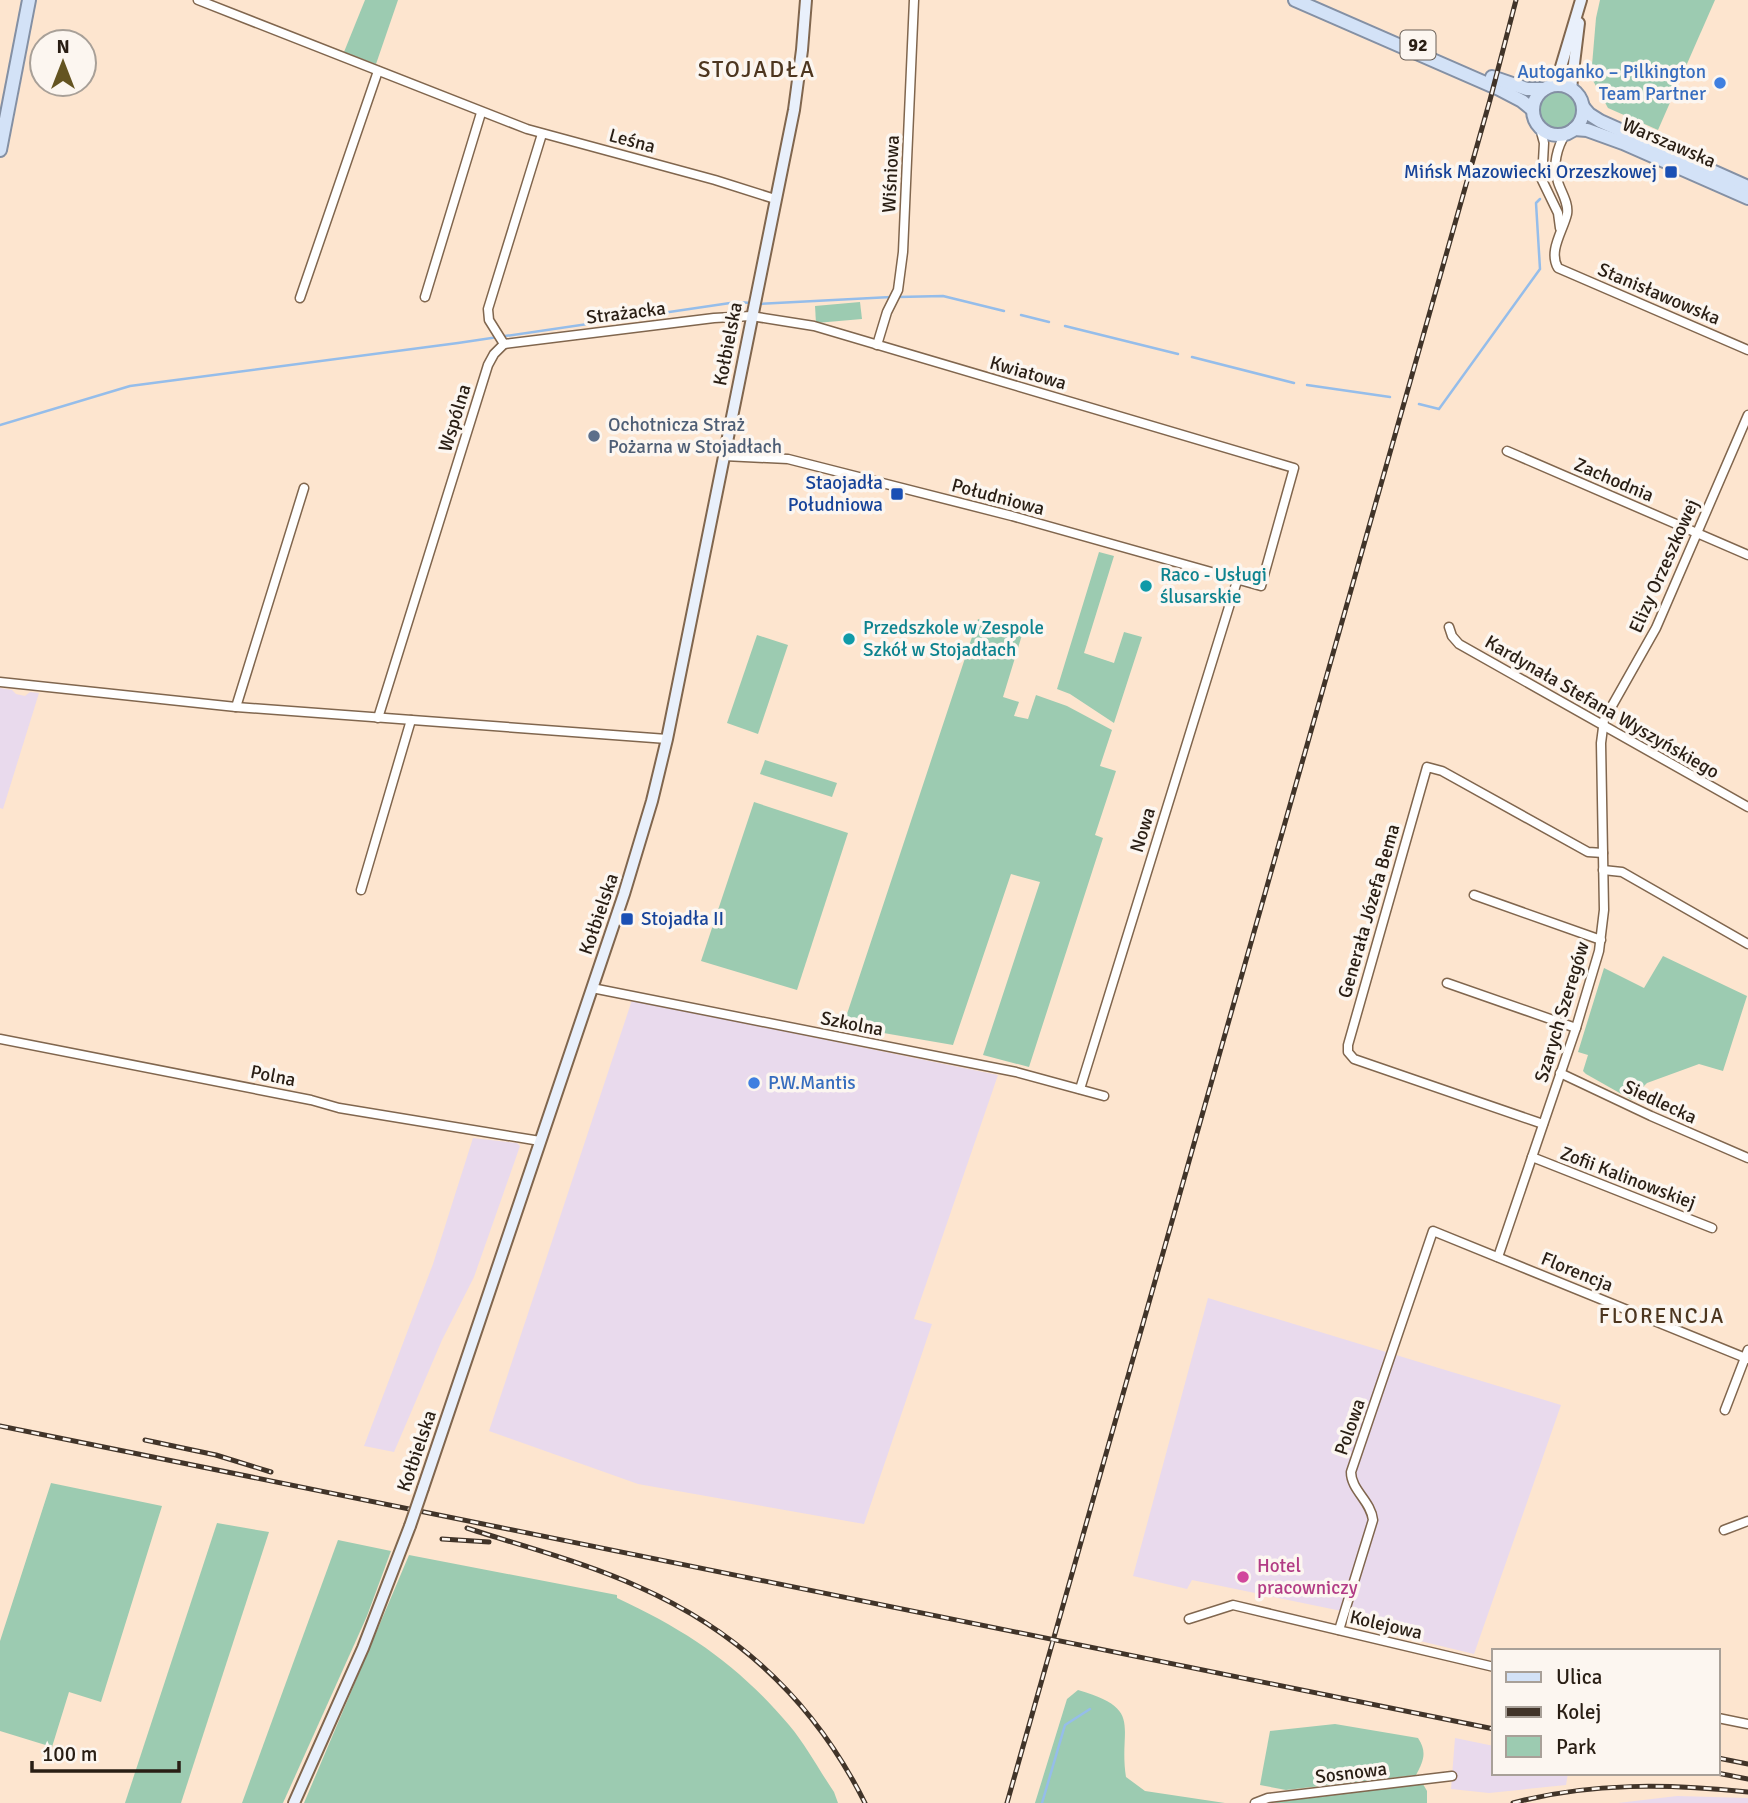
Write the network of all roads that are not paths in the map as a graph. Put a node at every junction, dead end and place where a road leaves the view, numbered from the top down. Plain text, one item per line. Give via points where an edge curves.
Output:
1 (29, 0) edge
2 (198, 0) edge
3 (806, 0) edge
4 (914, 0) edge
5 (1295, 0) edge
6 (1315, 0) edge
7 (1581, 0) edge
8 (1577, 17) junction
9 (377, 71) junction
10 (1549, 87) junction
11 (1571, 88) junction
12 (1583, 107) junction
13 (1533, 110) junction
14 (481, 113) junction
15 (1540, 128) junction
16 (1570, 131) junction
17 (542, 134) junction
18 (0, 150) edge
19 (1748, 187) edge
20 (1748, 198) edge
21 (775, 199) junction
22 (1560, 231) junction
23 (425, 297) dead end
24 (299, 298) dead end
25 (753, 308) junction
26 (502, 340) junction
27 (877, 345) junction
28 (1748, 350) edge
29 (1748, 415) edge
30 (1507, 451) dead end
31 (724, 456) junction
32 (304, 488) dead end
33 (1696, 533) junction
34 (1748, 555) edge
35 (1237, 581) junction
36 (1261, 586) joint
37 (1449, 626) dead end
38 (0, 682) edge
39 (236, 707) junction
40 (378, 718) junction
41 (411, 720) junction
42 (1604, 726) junction
43 (667, 740) junction
44 (1748, 807) edge
45 (1604, 853) junction
46 (1603, 870) junction
47 (361, 890) dead end
48 (1474, 895) dead end
49 (1601, 940) junction
50 (1748, 944) edge
51 (1447, 983) dead end
52 (592, 988) junction
53 (1576, 1028) junction
54 (0, 1039) edge
55 (1560, 1073) junction
56 (1080, 1089) junction
57 (1104, 1096) dead end
58 (1544, 1124) junction
59 (540, 1141) junction
60 (1532, 1157) junction
61 (1748, 1157) edge
62 (1712, 1228) dead end
63 (1433, 1231) joint
64 (1498, 1257) junction
65 (1747, 1355) edge
66 (1725, 1410) dead end
67 (1748, 1521) edge
68 (1724, 1530) dead end
69 (1189, 1619) dead end
70 (1339, 1630) junction
71 (1492, 1667) edge
72 (1720, 1718) edge
73 (1748, 1724) edge
74 (1452, 1776) dead end
75 (294, 1803) edge
76 (1255, 1803) edge

1 - 18 main road
2 - 9 street, Leśna
3 - 21 street, Kołbielska via 800,74
4 - 27 street, Wiśniowa via 898,290
5 - 13 main road, 92 via 1499,89
6 - 10 main road, 92 via 1506,83 1527,89
7 - 8 street
8 - 10 street via 1558,77
8 - 11 street
9 - 14 street, Leśna
9 - 24 street
10 - 11 main road, 92
10 - 13 main road via 1535,99
11 - 12 main road
12 - 16 main road via 1581,121
12 - 19 main road, Warszawska via 1600,121
13 - 15 main road
14 - 17 street, Leśna
14 - 23 street
15 - 16 main road via 1554,135
15 - 22 street via 1542,180 1558,213
16 - 20 main road, Warszawska via 1587,130 1623,143
16 - 22 street via 1559,147 1555,170 1567,208
17 - 21 street, Leśna
17 - 26 street via 488,309 489,320
21 - 25 street, Kołbielska
22 - 28 street, Stanisławowska via 1554,259 1558,268
25 - 26 street, Strażacka via 714,318
25 - 27 street, Kwiatowa
25 - 31 street, Kołbielska
26 - 40 street, Wspólna via 488,365
27 - 36 street, Kwiatowa via 1294,468
29 - 33 street, Elizy Orzeszkowej
30 - 33 street, Zachodnia
31 - 35 street, Południowa via 788,459 1012,516
31 - 43 street, Kołbielska
32 - 39 street
33 - 34 street, Zachodnia
33 - 42 street, Elizy Orzeszkowej via 1656,628
35 - 36 street, Południowa
35 - 56 street, Nowa
37 - 42 street, Kardynała Stefana Wyszyńskiego via 1459,644
38 - 39 street
39 - 40 street
40 - 41 street
41 - 43 street
41 - 47 street
42 - 44 street, Kardynała Stefana Wyszyńskiego
42 - 45 street, Szarych Szeregów
43 - 52 street, Kołbielska via 635,861
45 - 46 street, Szarych Szeregów
45 - 58 street, Generała Józefa Bema via 1588,852 1427,767 1348,1045 1354,1059
46 - 49 street, Szarych Szeregów
46 - 50 street via 1622,872
48 - 49 street
49 - 53 street, Szarych Szeregów
51 - 53 street
52 - 56 street, Szkolna via 1016,1072
52 - 59 street, Kołbielska
53 - 55 street, Szarych Szeregów
54 - 59 street, Polna via 339,1108
55 - 58 street, Szarych Szeregów
55 - 61 street, Siedlecka
56 - 57 street, Szkolna
58 - 60 street, Szarych Szeregów
59 - 75 street, Kołbielska, bridge via 410,1526 363,1648
60 - 62 street, Zofii Kalinowskiej
60 - 64 street, Szarych Szeregów
63 - 64 street, Florencja
63 - 70 street, Polowa via 1351,1472 1373,1520
64 - 65 street, Florencja
65 - 66 street
67 - 68 street
69 - 70 street, Kolejowa via 1233,1605
70 - 71 street, Kolejowa
72 - 73 street
74 - 76 street, Sosnowa

